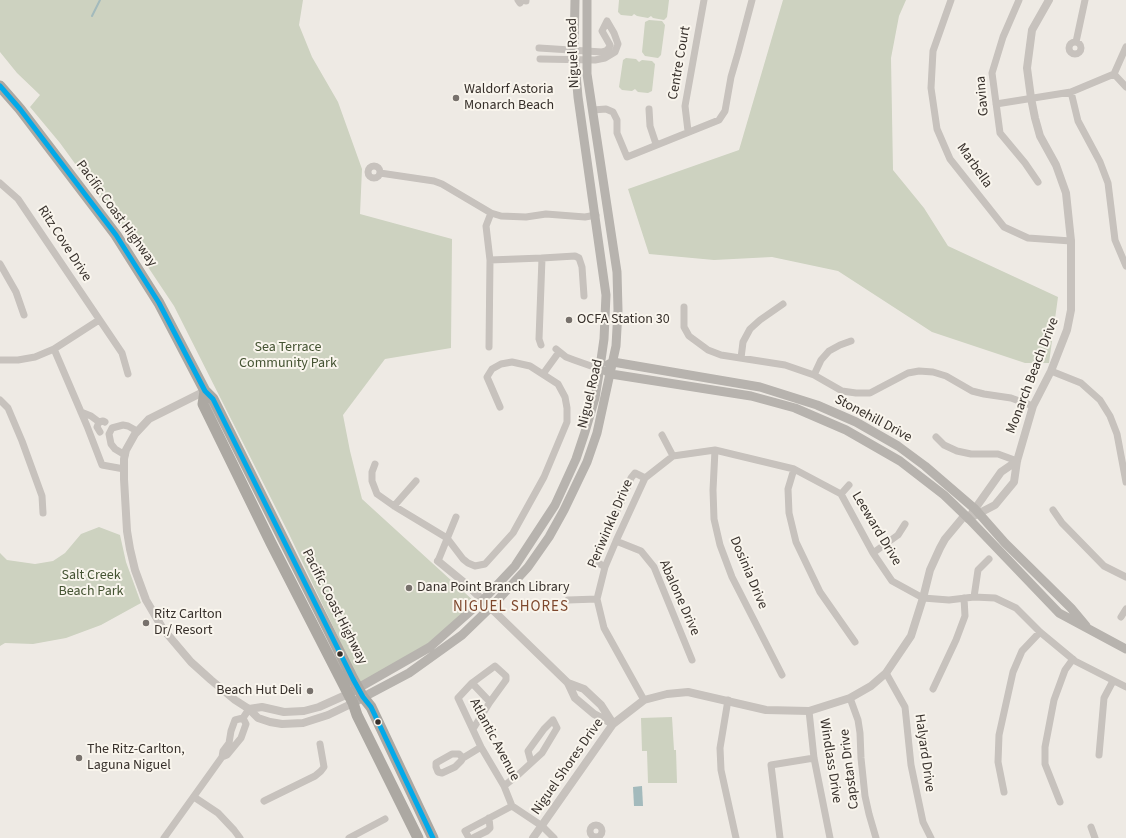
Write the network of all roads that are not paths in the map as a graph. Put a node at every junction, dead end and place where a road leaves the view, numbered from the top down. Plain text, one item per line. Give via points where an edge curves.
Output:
1 (575, 0) edge
2 (587, 0) edge
3 (704, 0) edge
4 (752, 0) edge
5 (951, 0) edge
6 (1019, 0) edge
7 (1049, 0) edge
8 (1085, 0) edge
9 (1076, 42) dead end
10 (1126, 47) edge
11 (539, 48) dead end
12 (574, 55) junction
13 (586, 55) junction
14 (540, 59) dead end
15 (1114, 74) junction
16 (0, 86) edge
17 (1126, 87) edge
18 (1071, 92) junction
19 (1031, 98) junction
20 (996, 104) junction
21 (649, 109) dead end
22 (593, 110) junction
23 (688, 131) junction
24 (656, 144) junction
25 (380, 173) dead end
26 (1038, 182) dead end
27 (1, 187) edge
28 (491, 214) junction
29 (596, 215) junction
30 (1071, 241) junction
31 (542, 258) junction
32 (490, 260) junction
33 (0, 264) edge
34 (1126, 266) edge
35 (584, 296) dead end
36 (783, 304) dead end
37 (684, 307) dead end
38 (24, 315) dead end
39 (99, 320) junction
40 (851, 341) dead end
41 (541, 345) dead end
42 (489, 347) dead end
43 (54, 349) junction
44 (741, 358) junction
45 (0, 360) edge
46 (613, 362) junction
47 (600, 367) junction
48 (1051, 371) junction
49 (128, 374) dead end
50 (543, 374) junction
51 (611, 374) junction
52 (814, 375) junction
53 (205, 391) junction
54 (0, 400) edge
55 (1033, 406) junction
56 (500, 407) dead end
57 (81, 412) junction
58 (84, 419) junction
59 (104, 428) junction
60 (137, 431) junction
61 (662, 435) dead end
62 (936, 437) dead end
63 (715, 450) junction
64 (125, 454) junction
65 (673, 456) junction
66 (1017, 461) junction
67 (375, 464) dead end
68 (124, 469) junction
69 (794, 469) junction
70 (645, 478) junction
71 (416, 482) dead end
72 (1126, 482) edge
73 (849, 485) dead end
74 (841, 494) junction
75 (394, 506) junction
76 (1052, 510) dead end
77 (977, 511) junction
78 (43, 513) dead end
79 (456, 517) dead end
80 (967, 518) junction
81 (905, 524) dead end
82 (447, 538) junction
83 (616, 541) junction
84 (940, 548) joint
85 (873, 553) junction
86 (989, 559) dead end
87 (438, 560) joint
88 (605, 568) junction
89 (1126, 577) edge
90 (974, 597) junction
91 (923, 598) junction
92 (964, 598) junction
93 (597, 599) junction
94 (483, 600) junction
95 (568, 600) dead end
96 (490, 608) junction
97 (1126, 609) edge
98 (1121, 617) dead end
99 (1090, 631) junction
100 (1040, 632) junction
101 (855, 642) dead end
102 (1126, 650) edge
103 (1073, 659) junction
104 (692, 660) dead end
105 (886, 673) junction
106 (782, 675) dead end
107 (1113, 681) junction
108 (472, 683) junction
109 (568, 683) junction
110 (1126, 687) edge
111 (933, 689) dead end
112 (356, 695) junction
113 (850, 698) junction
114 (644, 700) junction
115 (728, 700) junction
116 (490, 702) junction
117 (249, 709) junction
118 (809, 711) junction
119 (243, 718) junction
120 (613, 724) junction
121 (473, 729) junction
122 (231, 731) junction
123 (243, 734) junction
124 (232, 744) junction
125 (320, 744) dead end
126 (482, 747) junction
127 (1099, 755) dead end
128 (463, 758) dead end
129 (814, 758) junction
130 (531, 762) junction
131 (504, 786) junction
132 (1004, 792) dead end
133 (194, 797) junction
134 (264, 801) dead end
135 (1060, 802) dead end
136 (512, 806) junction
137 (489, 818) junction
138 (385, 819) dead end
139 (542, 826) junction
140 (1091, 827) dead end
141 (167, 837) edge
142 (240, 838) edge
143 (349, 838) edge
144 (418, 838) edge
145 (433, 838) edge
146 (469, 838) edge
147 (473, 838) edge
148 (533, 838) edge
149 (554, 838) edge
150 (736, 838) edge
151 (780, 838) edge
152 (830, 838) edge
153 (876, 838) edge
154 (931, 838) edge
155 (1096, 838) edge

1 - 12 main road, Niguel Road
2 - 13 main road, Niguel Road
3 - 23 street, Centre Court via 685,106
4 - 23 street via 731,77 725,111 719,120
5 - 30 street, Marbella via 933,51 931,88 937,129 950,159 1004,227 1028,238
6 - 20 street, Gavina via 1002,38 992,73
7 - 19 street, Monarch Beach Drive via 1032,30 1027,68
8 - 9 street
10 - 15 street
11 - 12 street
12 - 13 street
12 - 14 street
12 - 29 main road, Niguel Road
13 - 13 street via 605,58 617,48 617,40 607,21 602,31 609,42 609,48
13 - 22 main road, Niguel Road
15 - 17 street
15 - 18 street
16 - 53 highway, Pacific Coast Highway via 116,235 159,303
18 - 19 street
18 - 34 street via 1078,121 1108,183 1115,240
19 - 20 street
19 - 30 street, Monarch Beach Drive via 1040,136 1056,165 1066,193
20 - 26 street, Gavina via 1000,133 1026,163
21 - 24 street via 650,126
22 - 24 street via 606,109 612,112 617,120 617,134 627,157
22 - 46 main road, Niguel Road via 617,272 618,317
23 - 24 street
25 - 28 street via 434,181
27 - 39 street, Ritz Cove Drive via 18,199
28 - 29 street via 517,217 546,214 585,217
28 - 32 street via 486,226
29 - 47 main road, Niguel Road via 606,296
30 - 48 street, Monarch Beach Drive via 1070,316
31 - 32 street
31 - 35 street via 579,258
31 - 41 street via 539,339
32 - 42 street
33 - 38 street via 16,292
36 - 44 street via 750,329 743,342
37 - 44 street via 684,327 689,336 714,353
39 - 43 street
39 - 49 street, Ritz Cove Drive via 122,353
40 - 52 street via 829,351 821,360
43 - 45 street via 35,357
43 - 57 street
44 - 52 street via 785,365
46 - 47 main road
46 - 51 main road, Niguel Road
46 - 77 main road, Stonehill Drive via 760,387 817,405 856,422 898,446
47 - 50 street, Stonehill Drive via 574,360 558,350
47 - 51 main road, Stonehill Drive
47 - 94 main road, Niguel Road via 595,398 585,432 555,505 515,566
48 - 55 street, Monarch Beach Drive
48 - 72 street via 1081,383 1100,400 1117,434
50 - 56 street via 530,366 512,362 492,369 487,377
50 - 82 street via 558,384 565,397 567,422 544,477 513,533 485,564 475,566 463,559
51 - 80 main road, Stonehill Drive via 751,396 795,408 846,430 900,461 933,486
51 - 96 main road, Niguel Road via 598,433 564,510 528,567
52 - 55 street via 842,391 856,394 870,393 908,373 933,372 946,376 972,391 1011,398
53 - 60 street via 152,417
53 - 112 highway, Pacific Coast Highway via 213,399 282,537
53 - 112 highway, Pacific Coast Highway via 203,404 271,543
54 - 78 street via 8,408 24,448 42,496
55 - 66 street, Monarch Beach Drive
57 - 58 street
57 - 59 street via 91,416
58 - 59 street
58 - 68 street via 102,465
59 - 60 street via 123,425
59 - 64 street via 112,447
60 - 64 street
61 - 65 street
62 - 66 street via 944,445 957,451 998,454
63 - 65 street, Leeward Drive
63 - 69 street, Leeward Drive
63 - 106 street, Dosinia Drive via 714,512 720,545 732,577
64 - 68 street
65 - 70 street, Periwinkle Drive
66 - 77 street, Monarch Beach Drive via 1001,472
66 - 77 street, Monarch Beach Drive via 1014,482 995,505
67 - 75 street via 372,481 377,494
68 - 117 street via 127,531 133,563 146,600 163,629 191,662
69 - 74 street, Leeward Drive
69 - 101 street via 788,489 789,513 796,542 820,592
70 - 83 street, Periwinkle Drive
70 - 88 street via 635,473 631,478 608,529 595,561
71 - 75 street
73 - 74 street
74 - 85 street, Leeward Drive
75 - 82 street
76 - 89 street via 1104,566
77 - 80 street, Monarch Beach Drive
77 - 99 main road, Stonehill Drive
79 - 82 street
80 - 84 street, Monarch Beach Drive via 949,541
80 - 99 main road, Stonehill Drive via 1059,613
81 - 85 street via 898,534
82 - 87 street
83 - 88 street, Periwinkle Drive
83 - 104 street, Abalone Drive via 641,551 654,567
84 - 91 street, Niguel Shores Drive via 930,570
85 - 91 street, Leeward Drive via 892,581
86 - 90 street via 978,570
87 - 94 street
88 - 93 street, Periwinkle Drive
90 - 92 street, Leeward Drive
90 - 100 street, Leeward Drive via 995,598 1016,608
91 - 92 street, Leeward Drive
91 - 105 street, Niguel Shores Drive via 911,636
92 - 111 street via 965,616
93 - 95 street
93 - 114 street, Periwinkle Drive via 604,628
94 - 96 street
94 - 112 main road, Niguel Road via 430,647
96 - 109 street
96 - 112 main road, Niguel Road via 462,635 409,674
97 - 98 street
99 - 102 main road, Stonehill Drive
100 - 103 street, Leeward Drive
100 - 132 street via 1022,651 1013,672 1001,727 998,762
103 - 107 street, Leeward Drive
103 - 135 street via 1065,670 1054,700 1045,747 1045,764
105 - 113 street, Niguel Shores Drive via 871,686
105 - 154 street, Halyard Drive via 905,707 911,765 923,822
107 - 110 street, Leeward Drive
107 - 127 street via 1104,698
108 - 116 street
108 - 116 street, Atlantic Avenue via 495,666 507,678
108 - 121 street, Atlantic Avenue via 458,698
109 - 120 street via 584,689 600,705
109 - 120 street via 575,698 594,714
112 - 117 street via 304,712 284,712 262,707
112 - 117 street via 328,715 303,723 270,722 258,718
112 - 144 highway, Pacific Coast Highway via 357,715
112 - 145 highway, Pacific Coast Highway via 371,707
113 - 118 street, Niguel Shores Drive
113 - 153 street, Capstan Drive via 858,720 865,796
114 - 115 street, Niguel Shores Drive via 688,692
114 - 120 street, Niguel Shores Drive
115 - 118 street, Niguel Shores Drive via 766,710
115 - 150 street via 720,748 721,770
116 - 121 street
117 - 119 street
118 - 129 street, Windlass Drive
119 - 122 street via 235,720
119 - 123 street via 246,724
120 - 139 street, Niguel Shores Drive
121 - 126 street, Atlantic Avenue
122 - 123 street
122 - 124 street
123 - 124 street via 239,742
124 - 133 street via 223,751 222,757
125 - 134 street via 324,767 321,771
126 - 128 street
126 - 131 street, Atlantic Avenue
129 - 151 street via 772,765
129 - 152 street, Windlass Drive
130 - 130 street via 542,753 557,728 553,720 528,751
130 - 131 street
131 - 136 street, Atlantic Avenue
133 - 141 street
133 - 142 street via 218,813
136 - 137 street
136 - 139 street
137 - 146 street via 465,831
137 - 147 street via 490,828
138 - 143 street
139 - 148 street, Niguel Shores Drive
139 - 149 street
140 - 155 street

